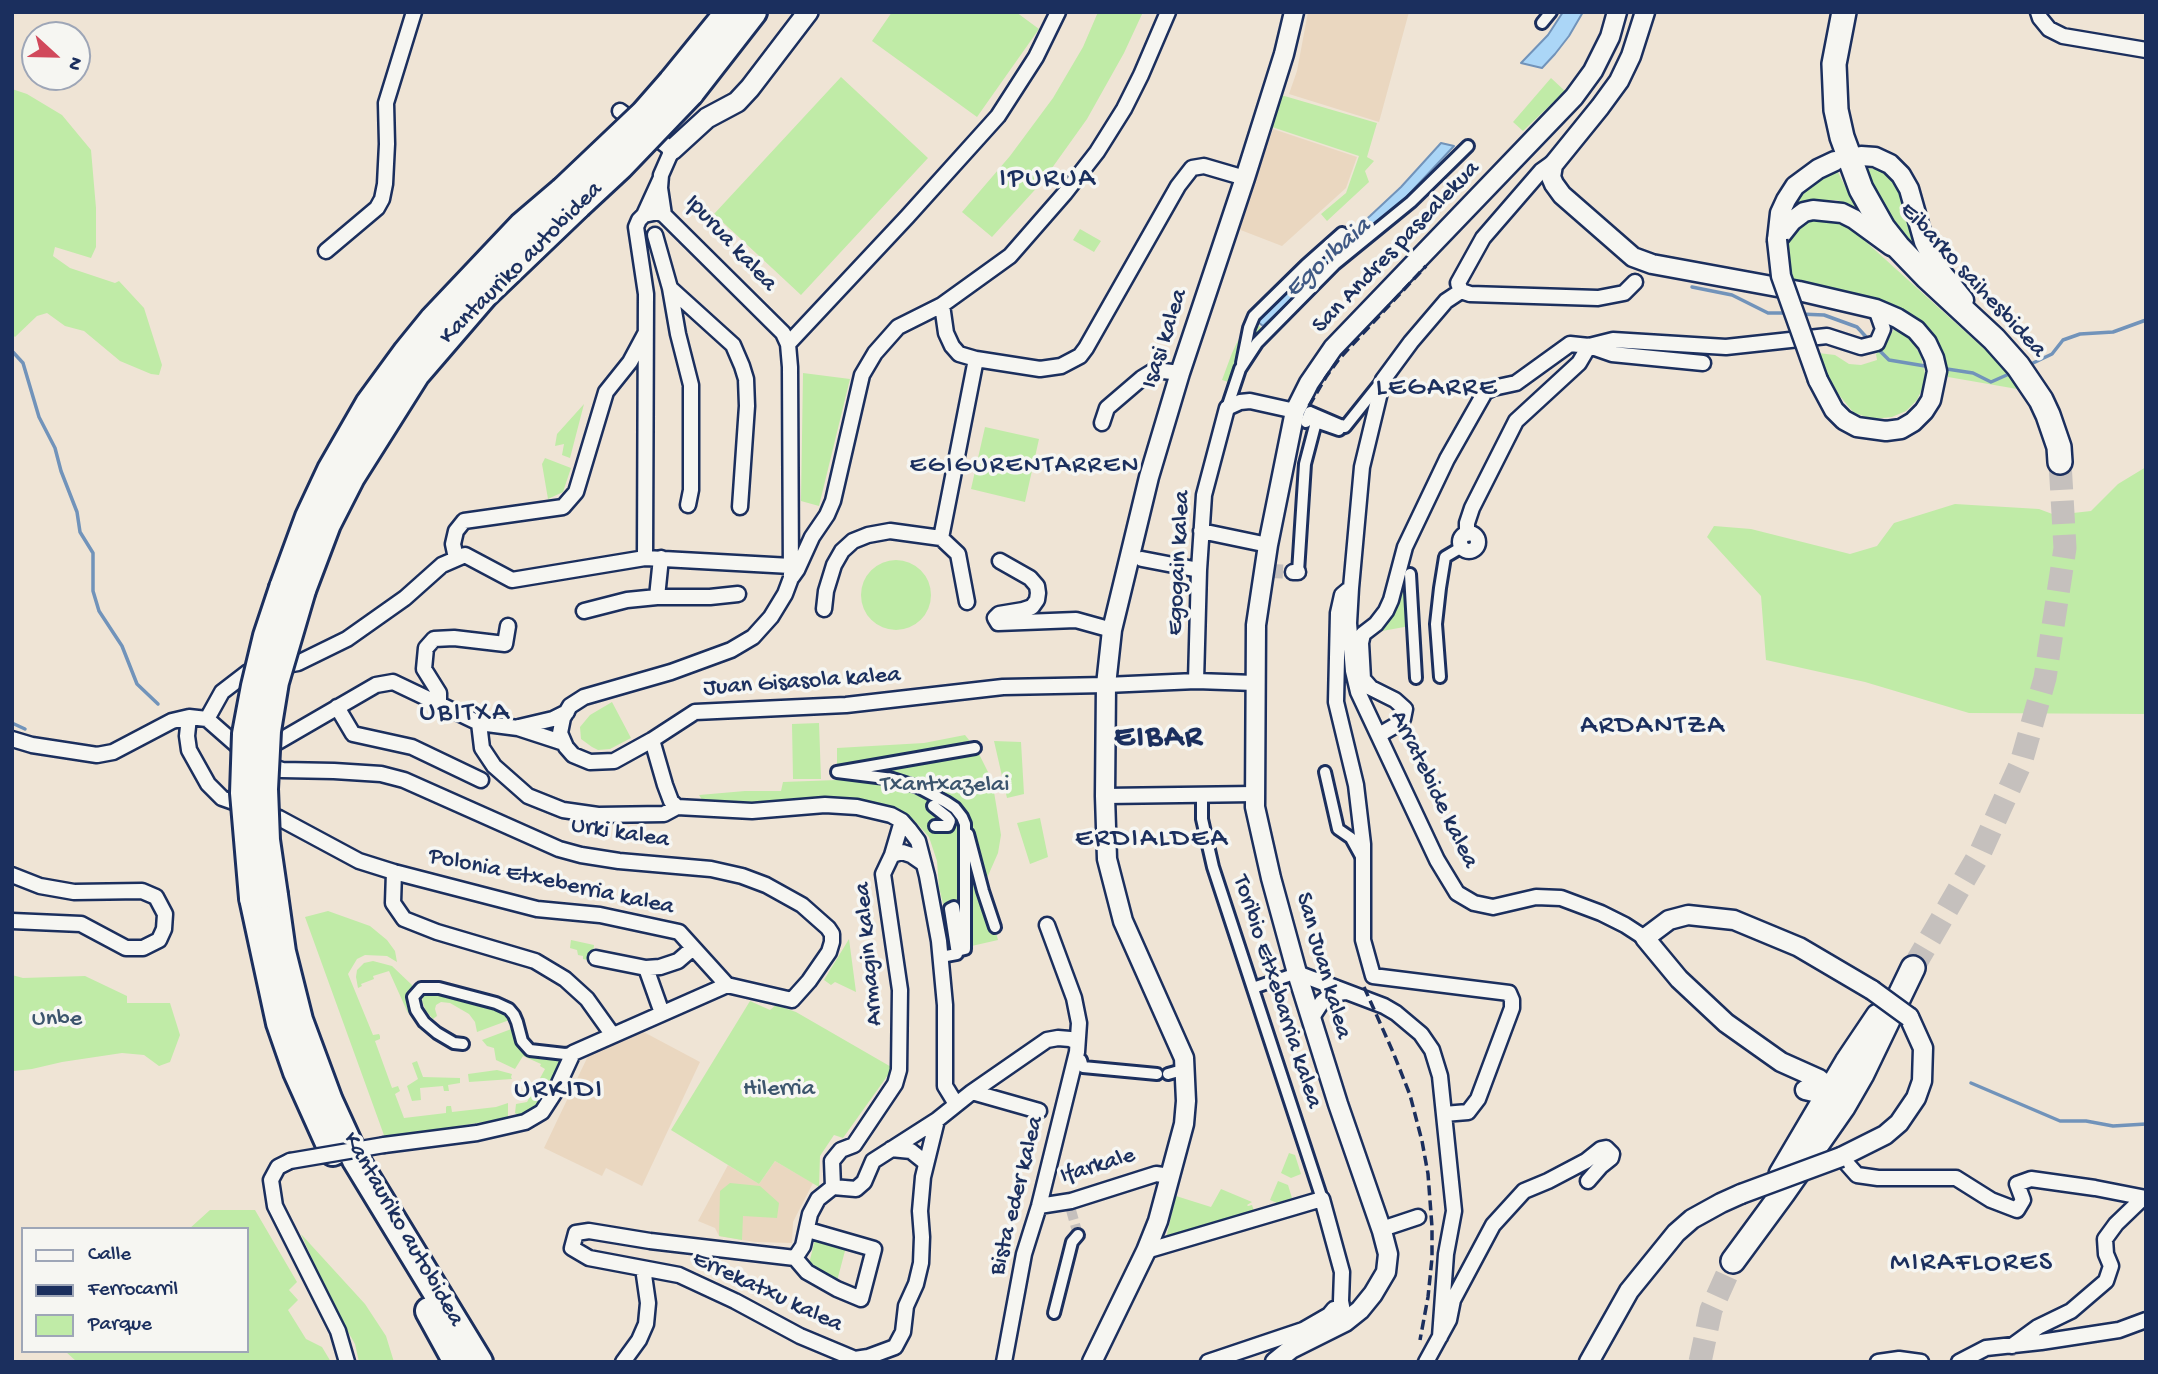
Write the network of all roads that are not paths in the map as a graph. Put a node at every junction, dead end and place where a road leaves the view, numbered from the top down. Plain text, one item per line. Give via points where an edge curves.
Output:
1 (414, 12) edge
2 (729, 12) edge
3 (753, 12) edge
4 (808, 12) edge
5 (1058, 12) edge
6 (1168, 12) edge
7 (1284, 12) edge
8 (1294, 12) edge
9 (1551, 12) edge
10 (1617, 12) edge
11 (1646, 12) edge
12 (1843, 12) edge
13 (2038, 12) edge
14 (1542, 23) dead end
15 (1291, 31) junction
16 (2146, 50) edge
17 (681, 88) junction
18 (620, 111) dead end
19 (1468, 146) dead end
20 (672, 150) junction
21 (1861, 156) dead end
22 (1555, 161) junction
23 (1835, 161) dead end
24 (1245, 178) junction
25 (661, 179) junction
26 (1527, 187) junction
27 (1556, 187) junction
28 (644, 215) junction
29 (668, 218) junction
30 (1342, 233) dead end
31 (636, 234) junction
32 (655, 235) junction
33 (1777, 240) junction
34 (326, 251) dead end
35 (1909, 260) junction
36 (1635, 282) dead end
37 (670, 288) junction
38 (1461, 291) junction
39 (942, 305) junction
40 (1876, 309) junction
41 (646, 333) junction
42 (1994, 339) junction
43 (788, 344) junction
44 (1589, 346) junction
45 (976, 359) junction
46 (1703, 363) dead end
47 (1241, 369) junction
48 (1180, 373) junction
49 (1383, 380) junction
50 (1227, 408) junction
51 (1300, 417) junction
52 (1102, 423) dead end
53 (1341, 425) junction
54 (2060, 462) tunnel mouth
55 (688, 505) dead end
56 (740, 507) dead end
57 (791, 531) junction
58 (1200, 531) junction
59 (812, 537) junction
60 (941, 538) junction
61 (1464, 540) joint
62 (1268, 545) junction
63 (456, 558) junction
64 (645, 558) junction
65 (660, 558) junction
66 (1142, 559) dead end
67 (1000, 561) dead end
68 (1199, 570) junction
69 (791, 572) junction
70 (1296, 572) dead end
71 (1410, 574) dead end
72 (1351, 588) junction
73 (738, 594) dead end
74 (657, 597) junction
75 (967, 602) dead end
76 (824, 610) dead end
77 (584, 611) dead end
78 (508, 626) dead end
79 (1112, 630) junction
80 (1440, 677) dead end
81 (1416, 678) dead end
82 (1196, 681) junction
83 (1255, 683) junction
84 (1106, 685) junction
85 (439, 704) junction
86 (337, 707) junction
87 (567, 712) junction
88 (190, 716) junction
89 (208, 719) junction
90 (479, 723) junction
91 (518, 728) junction
92 (1379, 735) junction
93 (12, 739) edge
94 (652, 740) junction
95 (565, 743) junction
96 (975, 748) dead end
97 (257, 754) junction
98 (833, 760) dead end
99 (837, 772) junction
100 (1325, 772) dead end
101 (481, 780) dead end
102 (1255, 794) junction
103 (1202, 795) junction
104 (1105, 796) junction
105 (933, 806) dead end
106 (677, 807) junction
107 (902, 821) junction
108 (965, 824) junction
109 (935, 826) dead end
110 (890, 858) junction
111 (1363, 858) junction
112 (923, 864) junction
113 (394, 872) junction
114 (12, 875) edge
115 (263, 897) junction
116 (12, 920) edge
117 (1047, 925) dead end
118 (995, 927) dead end
119 (1645, 938) junction
120 (693, 948) junction
121 (941, 957) junction
122 (596, 958) dead end
123 (646, 968) junction
124 (1913, 968) tunnel mouth
125 (1297, 973) junction
126 (727, 985) junction
127 (1254, 988) junction
128 (1345, 992) junction
129 (662, 1013) junction
130 (1311, 1019) junction
131 (612, 1034) junction
132 (1077, 1042) junction
133 (463, 1045) dead end
134 (573, 1053) junction
135 (1076, 1059) junction
136 (1857, 1063) junction
137 (1186, 1069) junction
138 (1816, 1086) junction
139 (972, 1092) junction
140 (956, 1104) junction
141 (1039, 1111) dead end
142 (1444, 1114) junction
143 (937, 1121) junction
144 (891, 1149) junction
145 (1841, 1157) junction
146 (926, 1163) junction
147 (1804, 1163) junction
148 (1170, 1176) junction
149 (1588, 1181) dead end
150 (833, 1187) junction
151 (2144, 1198) edge
152 (1322, 1199) junction
153 (1039, 1206) junction
154 (1418, 1217) dead end
155 (1382, 1229) junction
156 (808, 1230) junction
157 (1078, 1235) tunnel mouth
158 (1146, 1251) junction
159 (795, 1258) junction
160 (645, 1269) junction
161 (1054, 1313) dead end
162 (1337, 1319) junction
163 (2146, 1320) edge
164 (1440, 1337) junction
165 (2012, 1346) junction
166 (1006, 1355) edge
167 (859, 1359) edge
168 (346, 1362) edge
169 (457, 1362) edge
170 (479, 1362) edge
171 (623, 1362) edge
172 (1092, 1362) edge
173 (1208, 1362) edge
174 (1275, 1362) edge
175 (1426, 1362) edge
176 (1589, 1362) edge
177 (1878, 1362) edge
178 (1921, 1362) edge
179 (1959, 1362) edge

1 - 34 street via 386,103 382,199
2 - 17 highway, Kantauriko autobidea
3 - 17 highway, Kantauriko autobidea
4 - 20 main road via 737,102 707,118
5 - 43 street via 998,116
6 - 39 street via 1124,109 1078,177 1010,256
7 - 15 street
8 - 15 street, Isasi kalea
9 - 14 street
10 - 51 street, San Andres pasealekua via 1593,71 1574,97 1333,348 1309,383
11 - 22 street via 1619,81
12 - 35 highway, Eibarko saihesbidea via 1834,85 1842,137 1868,204
13 - 16 street via 2049,29 2063,36
15 - 24 street, Isasi kalea
17 - 115 highway, Kantauriko autobidea, bridge via 620,166 570,198 416,374 351,477 292,589 267,731
18 - 20 street
19 - 47 street, Egogain kalea via 1411,202 1335,264 1257,343
20 - 25 street, Ipurua kalea
21 - 42 street via 1890,164 1901,175 1935,264
22 - 26 street
22 - 27 street via 1551,177
23 - 33 street via 1796,186 1780,213
24 - 45 street via 1204,166 1192,168 1080,356 1072,362 1050,369
24 - 48 street, Isasi kalea
25 - 28 street
25 - 29 street, Ipurua kalea
26 - 27 street
26 - 38 street via 1472,255 1458,283
27 - 40 street via 1601,232 1633,257 1651,264
28 - 29 street via 658,212
28 - 31 street
29 - 32 street via 658,224
29 - 43 street, Ipurua kalea via 783,333
30 - 47 street, Egogain kalea via 1254,316
31 - 32 street via 647,230
31 - 41 street via 646,294
32 - 37 street
33 - 35 street via 1804,212 1829,211 1854,219
33 - 40 street, bridge via 1781,276 1818,380 1834,410 1857,428 1886,431 1900,429 1924,411 1937,371 1927,343 1916,330
35 - 42 highway, Eibarko saihesbidea
36 - 38 street via 1625,293 1598,298
37 - 55 street via 691,385
37 - 56 street via 733,345 742,366 747,406
38 - 49 street via 1446,301
39 - 45 street via 952,346 959,354
39 - 59 street via 898,327 865,369 833,501
40 - 44 street via 1883,328 1877,343 1861,347 1827,336 1726,347 1613,340
41 - 63 street via 606,391 576,492 563,507 464,521 453,544
41 - 64 street
42 - 54 highway, Eibarko saihesbidea via 2041,400 2055,433
43 - 57 street
44 - 46 street via 1612,354
44 - 61 street via 1578,363 1516,421 1472,508
44 - 92 street via 1570,344 1516,383 1485,392 1447,459 1405,547 1386,611 1363,634 1363,679 1405,709 1403,719
45 - 60 street
47 - 50 street, Egogain kalea
48 - 52 street via 1155,369 1107,408
48 - 79 street, Isasi kalea
49 - 53 street via 1345,427
49 - 72 street, Arratebide kalea via 1365,448
50 - 51 street via 1250,401
50 - 58 street, Egogain kalea via 1204,495
51 - 53 street via 1310,412
51 - 62 street, San Andres pasealekua
53 - 70 street via 1339,430 1316,422 1305,464
57 - 59 street
57 - 69 street
58 - 62 street
58 - 68 street, Egogain kalea
59 - 69 street via 797,570
60 - 75 street via 958,554
60 - 76 street via 890,531 853,541 834,565
61 - 80 street via 1446,557 1440,588 1436,624
62 - 83 street, San Andres pasealekua via 1256,625
63 - 64 street via 465,555 512,580
63 - 89 street via 347,639 298,663 248,672 222,692
64 - 65 street
65 - 69 street
65 - 74 street
66 - 68 street
67 - 79 street via 1030,578 1038,593 1032,607 999,614 998,622 1076,620
68 - 82 street, Egogain kalea
69 - 87 street via 785,594 753,637 671,672 584,697
71 - 81 street
72 - 92 street, Arratebide kalea via 1353,671
72 - 111 street via 1342,595 1338,613 1336,702 1356,785
73 - 74 street
74 - 77 street
78 - 85 street via 505,644 434,639 426,648 424,669 439,693
79 - 84 street, Isasi kalea
82 - 83 street, Juan Gisasola kalea
82 - 84 street, Juan Gisasola kalea
83 - 102 street, San Juan kalea
84 - 94 street, Juan Gisasola kalea via 1003,687 833,706 695,712
84 - 104 street, Isasi kalea
85 - 86 street via 393,682 376,685
85 - 90 street
86 - 97 street
86 - 101 street via 353,734 412,747
87 - 91 street
87 - 95 street via 560,733
88 - 89 street
88 - 93 street via 97,755
88 - 113 street, Polonia Etxeberria kalea via 190,750 208,784 222,797 279,818 359,861
89 - 97 street via 240,748
90 - 91 street
90 - 106 street via 482,748 494,766 528,796 563,810 598,815 664,814
91 - 95 street, Juan Gisasola kalea
92 - 119 street, Arratebide kalea via 1457,893 1474,904 1493,907 1561,898
94 - 95 street, Juan Gisasola kalea via 614,761 598,763 581,760
94 - 106 street via 665,785
96 - 99 street
97 - 126 street, Urki kalea via 264,764 282,770 382,774 404,780 559,849 742,876 802,905 832,934 829,952 792,1000
98 - 99 street
99 - 108 street via 918,787 956,808
100 - 111 street via 1338,829 1351,838
102 - 103 street
102 - 125 street, San Juan kalea via 1271,878
103 - 104 street
103 - 127 street, Toribio Etxebarria kalea via 1202,819 1213,867
104 - 137 street, Isasi kalea via 1107,859 1123,921
105 - 109 street via 950,821 948,826
106 - 107 street via 752,811 825,805 857,807
107 - 110 street
107 - 112 street via 918,841
108 - 118 street
108 - 121 street via 965,949 961,950 954,907 950,909 957,954
110 - 112 street via 902,852
110 - 150 street, Armagin kalea via 882,879 900,990 899,1070 895,1084 854,1145 841,1150 832,1161
111 - 142 street via 1363,940 1373,976 1509,993 1512,1000 1479,1099 1468,1112
112 - 121 street
113 - 120 street, Polonia Etxeberria kalea via 537,909 600,915 679,932
113 - 131 street, Polonia Etxeberria kalea via 393,903 404,919 536,961 587,999
114 - 116 street via 74,892 142,891 156,897 165,914 159,940 143,948 126,948 81,924
115 - 169 highway, Kantauriko autobidea via 280,1023 297,1072 342,1170
115 - 170 highway, Kantauriko autobidea via 299,1020 356,1160
117 - 132 street, Bista eder kalea via 1074,998
119 - 138 street via 1700,1000
119 - 145 street, bridge via 1669,920 1688,915 1734,920 1799,947 1909,1017 1923,1048 1922,1081 1916,1098 1885,1135
120 - 123 street, Polonia Etxeberria kalea via 678,961
120 - 126 street, Polonia Etxeberria kalea
121 - 140 street via 945,1086
122 - 123 street, Polonia Etxeberria kalea
123 - 129 street
124 - 136 highway
125 - 127 street
125 - 128 street
125 - 130 street, San Juan kalea
126 - 129 street
127 - 152 street, Toribio Etxebarria kalea
128 - 130 street via 1332,994
128 - 142 street via 1384,1006 1422,1034 1440,1076
129 - 131 street
130 - 155 street, San Juan kalea
131 - 134 street
132 - 135 street, Bista eder kalea
132 - 139 street via 1047,1040
133 - 134 street via 424,1022 413,997 421,988 439,988 496,1003 514,1015 522,1041 530,1050
134 - 168 street, bridge via 542,1112 525,1122 290,1161 278,1167 271,1180 275,1206 338,1331
135 - 137 street via 1083,1067 1162,1074
135 - 153 street, Bista eder kalea
136 - 138 highway
136 - 147 highway via 1843,1107
137 - 148 street via 1184,1124
138 - 147 street via 1828,1106 1804,1147
138 - 147 highway via 1813,1118 1734,1261
139 - 140 street
139 - 141 street
140 - 143 street
142 - 164 street via 1454,1211
143 - 144 street
143 - 146 street
144 - 146 street via 911,1151
144 - 150 street via 873,1161 856,1189
145 - 151 street via 1857,1175 1956,1178 2017,1210 2023,1200 2017,1184 2031,1180
145 - 176 street, bridge via 1741,1194 1692,1219 1629,1291
146 - 167 street via 920,1211 921,1263 903,1332 895,1347
148 - 153 street, Ifarkale via 1156,1174 1071,1206
148 - 158 street
149 - 164 street via 1611,1158 1606,1148 1524,1191 1493,1225 1453,1300
150 - 156 street via 818,1199
151 - 165 street via 2105,1239 2111,1266 2106,1281 2071,1311
152 - 158 street
152 - 162 street via 1342,1272
153 - 166 street, Bista eder kalea via 1024,1255
154 - 155 street
155 - 162 street, San Juan kalea via 1388,1254 1385,1272 1360,1310
156 - 159 street
156 - 159 street via 874,1249 861,1299 807,1272
157 - 161 street via 1069,1250
158 - 172 street
159 - 160 street, Errekatxu kalea via 576,1233 572,1248 589,1258
160 - 167 street, Errekatxu kalea via 679,1275 800,1336
160 - 171 street via 646,1324
162 - 173 street
162 - 174 street
163 - 165 street via 2119,1330
164 - 175 street
165 - 179 street via 1986,1348
177 - 178 street

